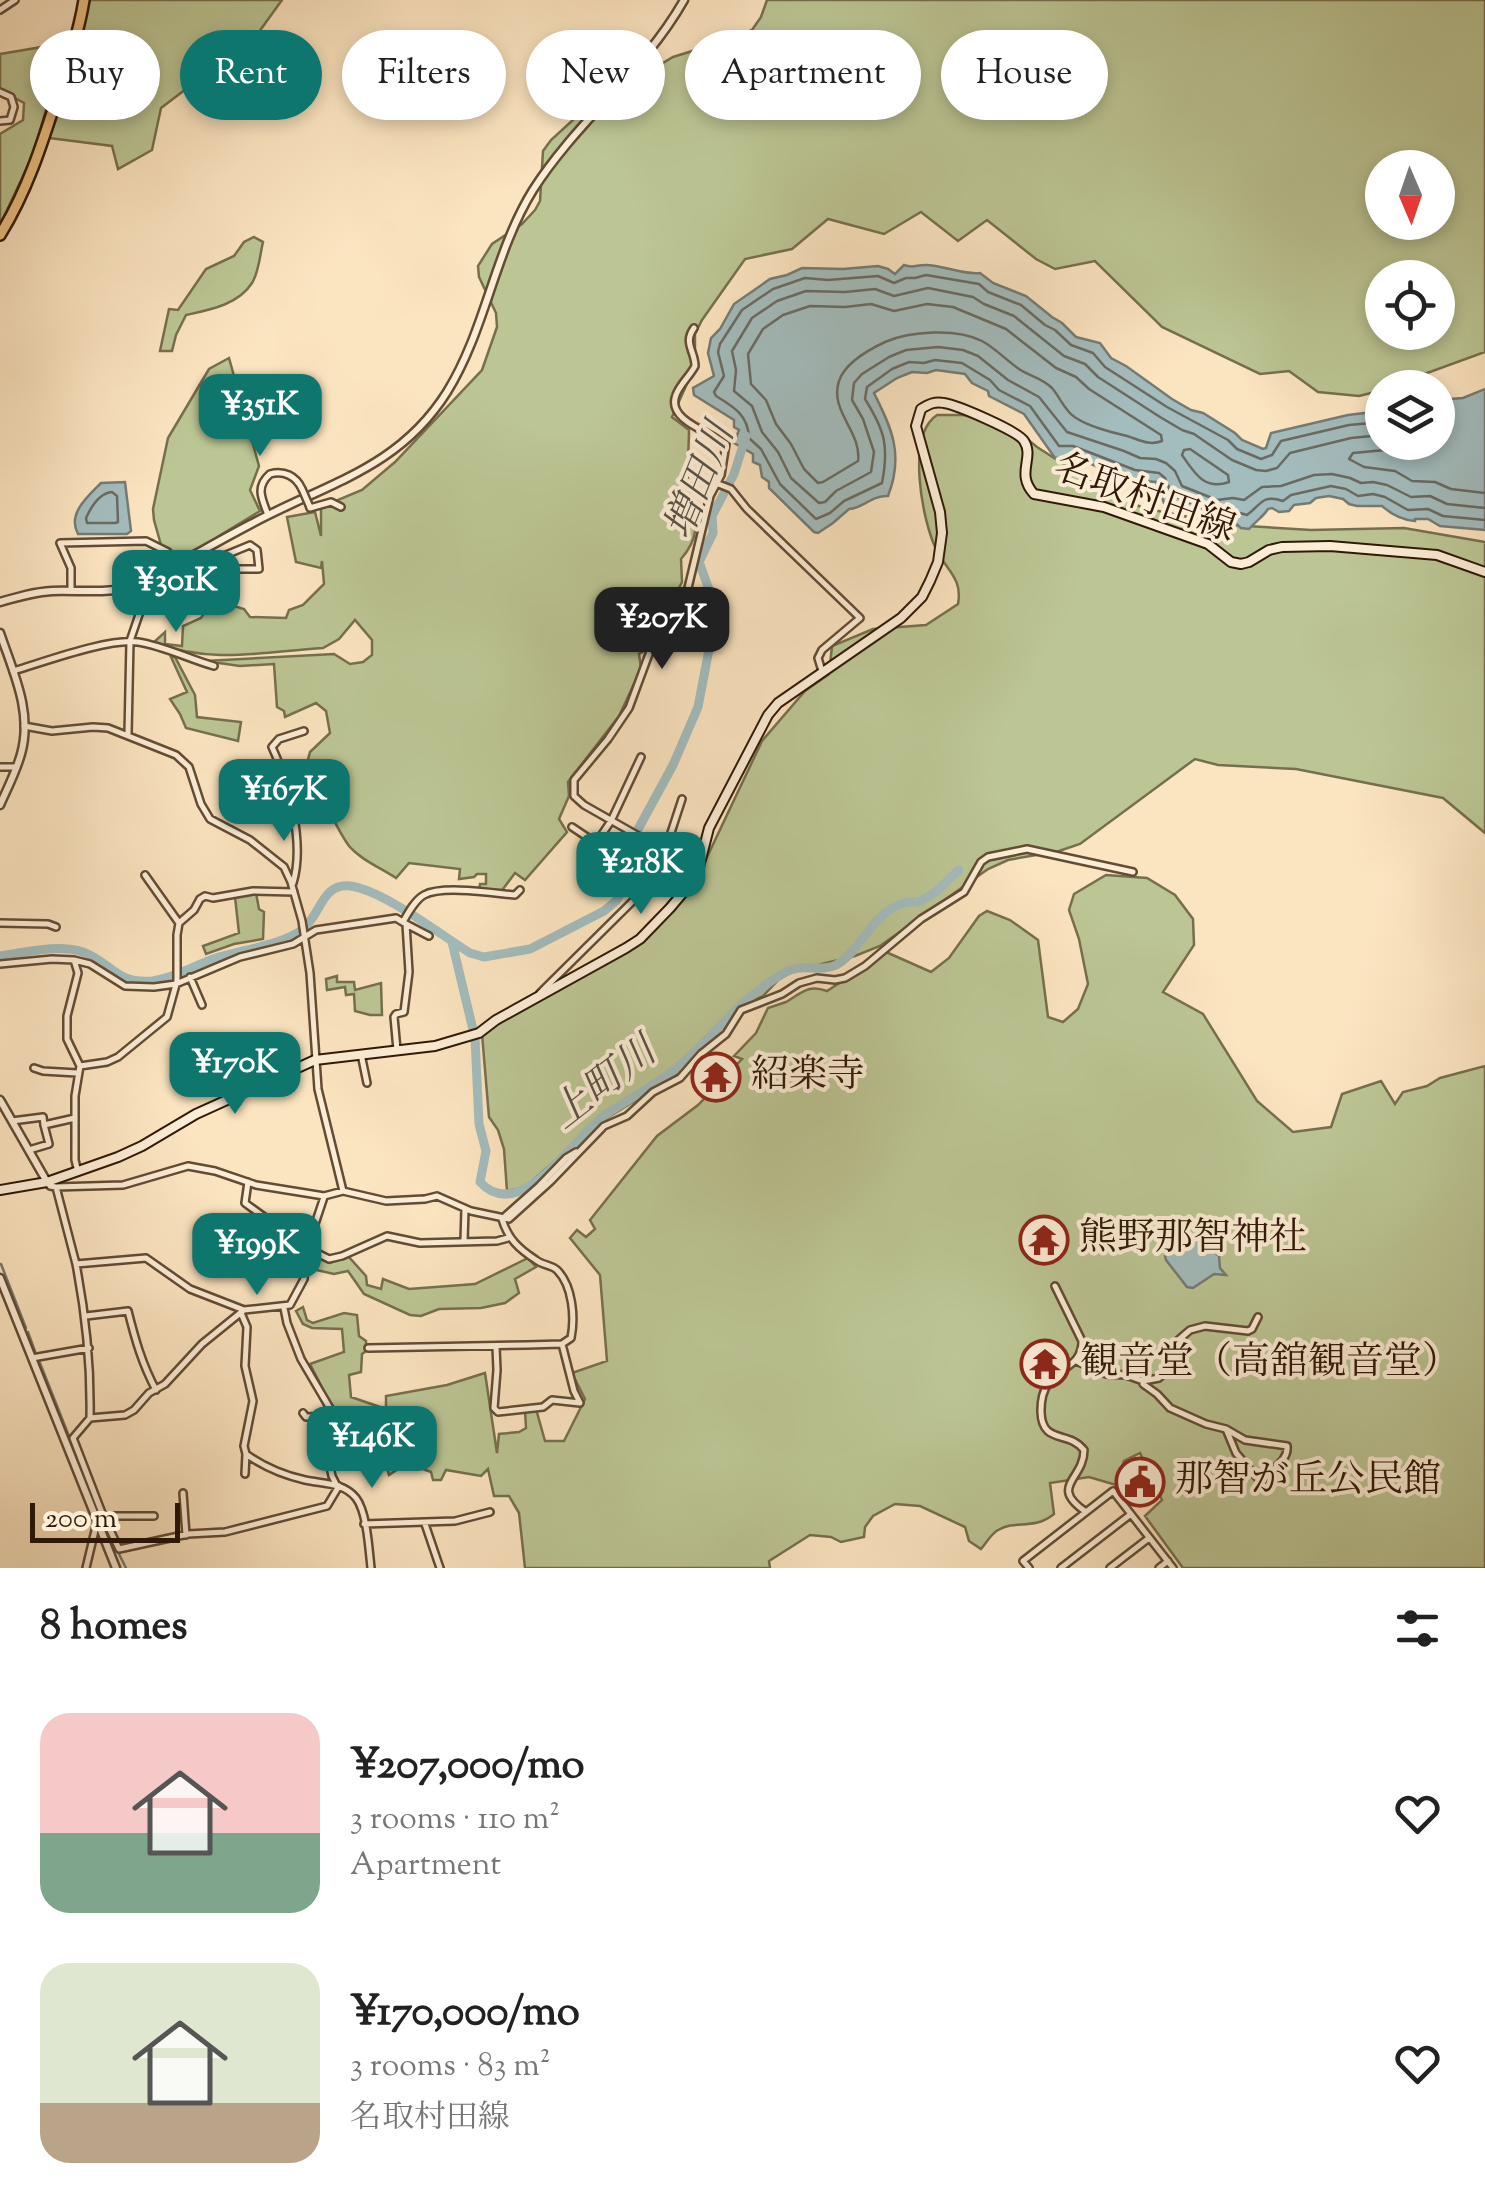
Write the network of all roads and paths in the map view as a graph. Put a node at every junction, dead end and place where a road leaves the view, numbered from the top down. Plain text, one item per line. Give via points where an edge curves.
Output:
1 (15, 0) edge
2 (84, 0) edge
3 (684, 0) edge
4 (0, 10) edge
5 (0, 92) edge
6 (0, 121) edge
7 (0, 235) edge
8 (694, 328) dead end
9 (720, 484) junction
10 (342, 507) dead end
11 (268, 514) junction
12 (168, 552) dead end
13 (189, 558) junction
14 (1485, 572) edge
15 (71, 591) junction
16 (0, 602) edge
17 (0, 632) edge
18 (130, 642) junction
19 (214, 666) dead end
20 (13, 670) junction
21 (824, 673) junction
22 (24, 726) junction
23 (304, 731) dead end
24 (128, 734) junction
25 (640, 757) dead end
26 (0, 766) edge
27 (16, 767) junction
28 (682, 799) dead end
29 (0, 805) edge
30 (611, 820) junction
31 (572, 827) dead end
32 (596, 843) junction
33 (665, 851) junction
34 (584, 855) dead end
35 (1133, 872) dead end
36 (146, 875) dead end
37 (293, 889) junction
38 (520, 890) dead end
39 (404, 922) junction
40 (0, 923) edge
41 (179, 923) junction
42 (56, 927) dead end
43 (305, 936) junction
44 (429, 936) dead end
45 (74, 960) junction
46 (0, 964) edge
47 (190, 977) junction
48 (176, 982) junction
49 (538, 996) junction
50 (202, 1005) dead end
51 (398, 1050) junction
52 (361, 1054) junction
53 (315, 1060) junction
54 (34, 1068) dead end
55 (79, 1069) junction
56 (367, 1083) dead end
57 (0, 1100) edge
58 (76, 1118) junction
59 (12, 1122) junction
60 (44, 1125) junction
61 (29, 1150) junction
62 (78, 1172) junction
63 (47, 1182) junction
64 (248, 1182) junction
65 (56, 1188) junction
66 (0, 1190) edge
67 (343, 1191) junction
68 (324, 1196) junction
69 (464, 1209) junction
70 (502, 1219) junction
71 (508, 1238) junction
72 (464, 1241) junction
73 (307, 1248) junction
74 (76, 1264) junction
75 (0, 1278) edge
76 (1055, 1286) dead end
77 (284, 1308) junction
78 (242, 1312) junction
79 (86, 1316) junction
80 (1258, 1317) dead end
81 (562, 1344) junction
82 (496, 1346) junction
83 (89, 1348) junction
84 (368, 1348) dead end
85 (31, 1358) junction
86 (1034, 1358) dead end
87 (1076, 1362) junction
88 (1143, 1381) junction
89 (1046, 1382) junction
90 (156, 1390) junction
91 (303, 1413) dead end
92 (331, 1416) junction
93 (90, 1418) junction
94 (1226, 1430) junction
95 (246, 1454) junction
96 (245, 1474) dead end
97 (338, 1485) junction
98 (184, 1493) dead end
99 (490, 1512) dead end
100 (1086, 1512) junction
101 (1131, 1514) junction
102 (99, 1515) junction
103 (154, 1516) dead end
104 (424, 1523) junction
105 (364, 1524) junction
106 (186, 1532) junction
107 (1150, 1538) junction
108 (1168, 1561) junction
109 (86, 1568) edge
110 (116, 1568) edge
111 (371, 1568) edge
112 (440, 1568) edge
113 (1029, 1568) edge
114 (1061, 1568) edge
115 (1110, 1568) edge
116 (1159, 1568) edge
117 (1173, 1568) edge

1 - 4 street
2 - 7 main road via 31,175
3 - 11 street via 527,200 474,338 437,406 366,469
5 - 6 street via 14,107 10,120
8 - 9 street via 689,341 695,366 674,405 686,422 726,444
9 - 21 street via 860,618 822,650
9 - 30 street via 706,510 688,588 652,646 629,708 573,784 580,802
10 - 11 street, bridge via 331,502 310,508 297,480 282,472 262,483
11 - 13 street
12 - 15 street via 146,541 60,542 71,568
13 - 15 street via 131,587
13 - 18 street via 204,562 250,545 259,569 227,569 150,595
14 - 21 main road, 名取村田線 via 1438,555 1330,546 1282,547 1249,562 1231,562 1208,544 1104,507 1034,494 1024,477 1024,440 935,402 922,409 916,426 940,512 938,562 922,597 902,618
15 - 16 street
17 - 20 street
18 - 19 street
18 - 20 street
18 - 24 street
20 - 22 street
21 - 49 main road, 名取村田線 via 768,715 713,818 692,882 670,908 640,939
22 - 24 street
22 - 27 street
23 - 37 street via 272,747 297,842
24 - 37 street via 184,761 205,812 284,867
25 - 30 street
26 - 27 street
27 - 29 street
28 - 33 street
30 - 32 street
30 - 33 street
31 - 32 street
32 - 34 street
33 - 49 street via 642,892
35 - 70 street via 1027,850 988,856 964,892 865,966 845,978 800,983 741,1010 680,1078 604,1126
36 - 41 street
37 - 41 street via 205,896
37 - 43 street
38 - 39 street via 424,895
39 - 43 street via 396,918
39 - 44 street
39 - 51 street via 409,972 404,1012 394,1017
40 - 42 street
41 - 48 street
43 - 47 street
43 - 53 street
45 - 46 street
45 - 48 street via 129,987
45 - 55 street via 78,973 67,1039
47 - 48 street
47 - 50 street
48 - 55 street via 163,1021 113,1060
49 - 51 main road, 名取村田線 via 473,1035
51 - 52 main road, 名取村田線
52 - 53 main road, 名取村田線
52 - 56 street
53 - 62 main road, 名取村田線
53 - 67 street
54 - 55 street
55 - 58 street
57 - 59 street
58 - 60 street
58 - 62 street
59 - 60 street via 43,1117
59 - 61 street
60 - 61 street via 52,1143
61 - 63 street
62 - 63 main road, 名取村田線
63 - 65 street
63 - 66 main road, 名取村田線
64 - 65 street via 188,1166 124,1184
64 - 68 street
64 - 73 street via 245,1203
65 - 74 street
67 - 68 street
67 - 69 street via 386,1201 436,1196
68 - 73 street
69 - 70 street
69 - 72 street
70 - 71 street
71 - 72 street
71 - 81 street via 556,1269 567,1286 572,1334
72 - 73 street via 420,1244 387,1236 328,1258
73 - 77 street via 304,1279
74 - 78 street via 146,1258 190,1289
74 - 79 street
75 - 85 street
76 - 87 street via 1082,1341
77 - 78 street
77 - 92 street via 301,1360
78 - 90 street
78 - 95 street via 253,1401
79 - 83 street
79 - 90 street via 128,1311
80 - 88 street via 1248,1331 1190,1330 1176,1343 1164,1374
81 - 82 street
81 - 82 street via 580,1403 552,1400 542,1408 498,1412
82 - 84 street
83 - 85 street
83 - 93 street
85 - 102 street
86 - 89 street via 1034,1374
87 - 88 street
87 - 89 street
88 - 94 street via 1170,1408
89 - 100 street via 1044,1428 1084,1450 1068,1491
90 - 93 street via 124,1416
91 - 92 street
92 - 97 street via 326,1448
93 - 102 street via 73,1438
94 - 94 street via 1262,1482 1286,1458 1287,1446 1244,1440
95 - 96 street
95 - 97 street via 273,1470
97 - 105 street via 354,1495
97 - 106 street via 327,1506 225,1532
98 - 106 street
99 - 104 street
100 - 101 street via 1113,1491
100 - 113 street via 1023,1560
101 - 107 street
101 - 114 street
102 - 103 street
102 - 106 street via 122,1548
102 - 109 street
102 - 110 street
104 - 105 street
104 - 112 street
105 - 111 street
107 - 108 street
107 - 115 street
108 - 116 street
108 - 117 street

